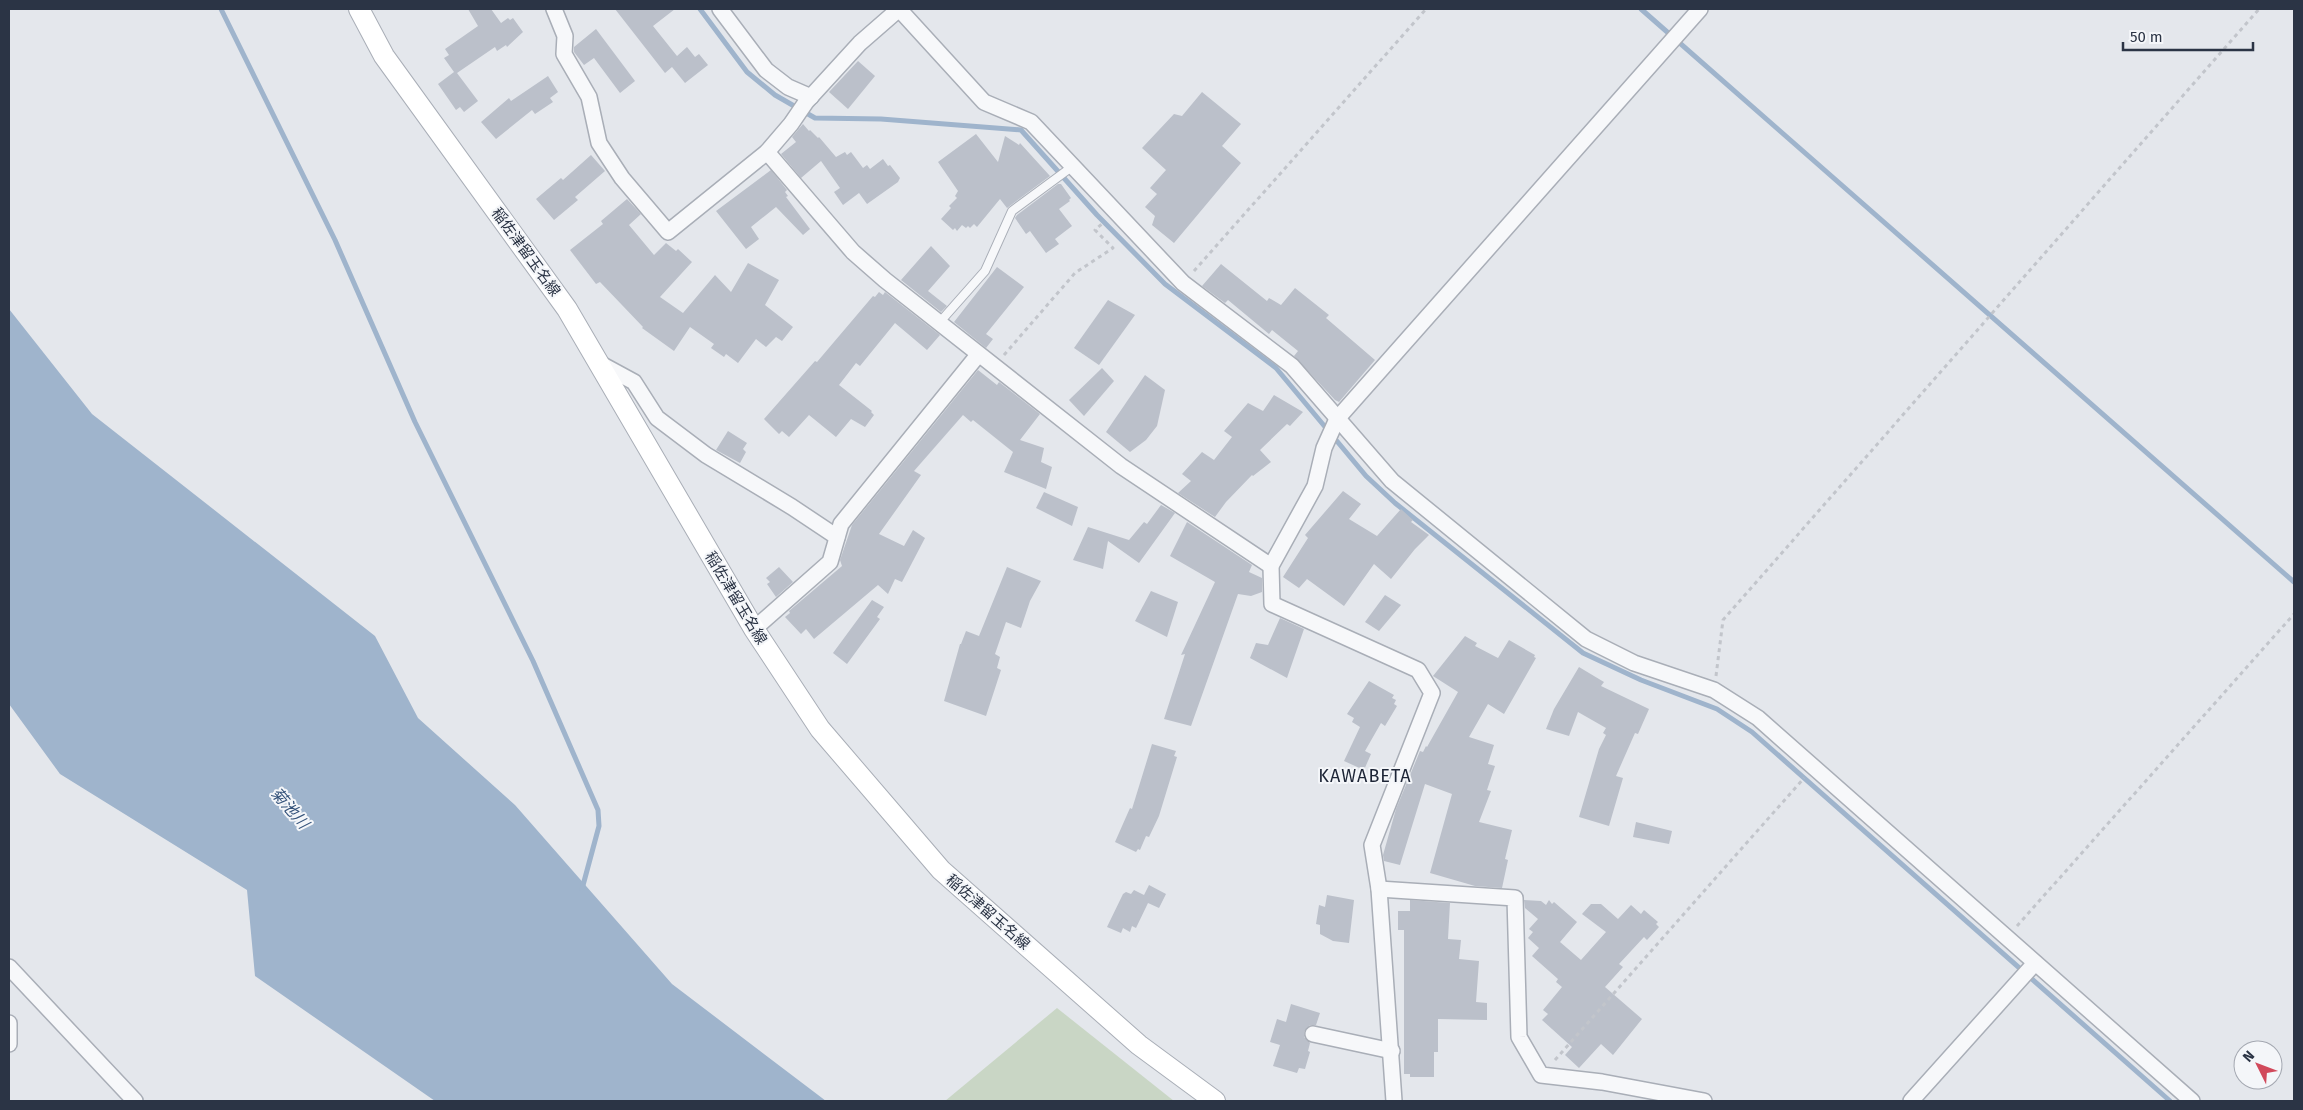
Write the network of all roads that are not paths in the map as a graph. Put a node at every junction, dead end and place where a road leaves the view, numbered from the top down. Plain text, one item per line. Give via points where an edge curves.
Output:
1 (360, 9) edge
2 (554, 9) edge
3 (720, 9) edge
4 (899, 9) edge
5 (1700, 9) edge
6 (809, 99) junction
7 (767, 152) junction
8 (1072, 167) junction
9 (939, 323) junction
10 (978, 355) junction
11 (598, 363) junction
12 (1337, 419) junction
13 (837, 537) junction
14 (1271, 566) junction
15 (754, 629) junction
16 (1379, 889) junction
17 (2034, 964) junction
18 (9, 967) edge
19 (9, 1023) edge
20 (1313, 1034) dead end
21 (9, 1044) edge
22 (1392, 1051) junction
23 (135, 1101) edge
24 (1215, 1101) edge
25 (1394, 1101) edge
26 (1704, 1101) edge
27 (1912, 1101) edge
28 (2192, 1101) edge

1 - 11 main road, 稲佐津留玉名線 via 384,56 567,308
2 - 7 street via 566,36 564,54 589,98 599,143 622,178 668,232
3 - 6 street via 766,70
4 - 6 street via 860,43
4 - 8 street via 984,102 1031,122
5 - 12 street
6 - 7 street
7 - 9 street via 853,252
8 - 9 lane via 1012,211 985,271
8 - 12 street via 1183,283 1292,366
9 - 10 street
10 - 13 street via 841,524
10 - 14 street via 1121,466
11 - 13 street via 634,382 657,418 706,455
11 - 15 main road, 稲佐津留玉名線
12 - 14 street via 1324,448 1315,486
12 - 17 street via 1392,481 1586,639 1634,663 1714,690 1765,724
13 - 15 street via 830,562
14 - 16 street via 1272,604 1418,670 1432,694 1372,845
15 - 24 main road, 稲佐津留玉名線 via 820,729 941,870 1140,1045
16 - 22 street
16 - 26 street via 1515,898 1520,1037 1542,1075 1602,1082
17 - 27 street
17 - 28 street
18 - 23 street
19 - 21 street
20 - 22 street
22 - 25 street

